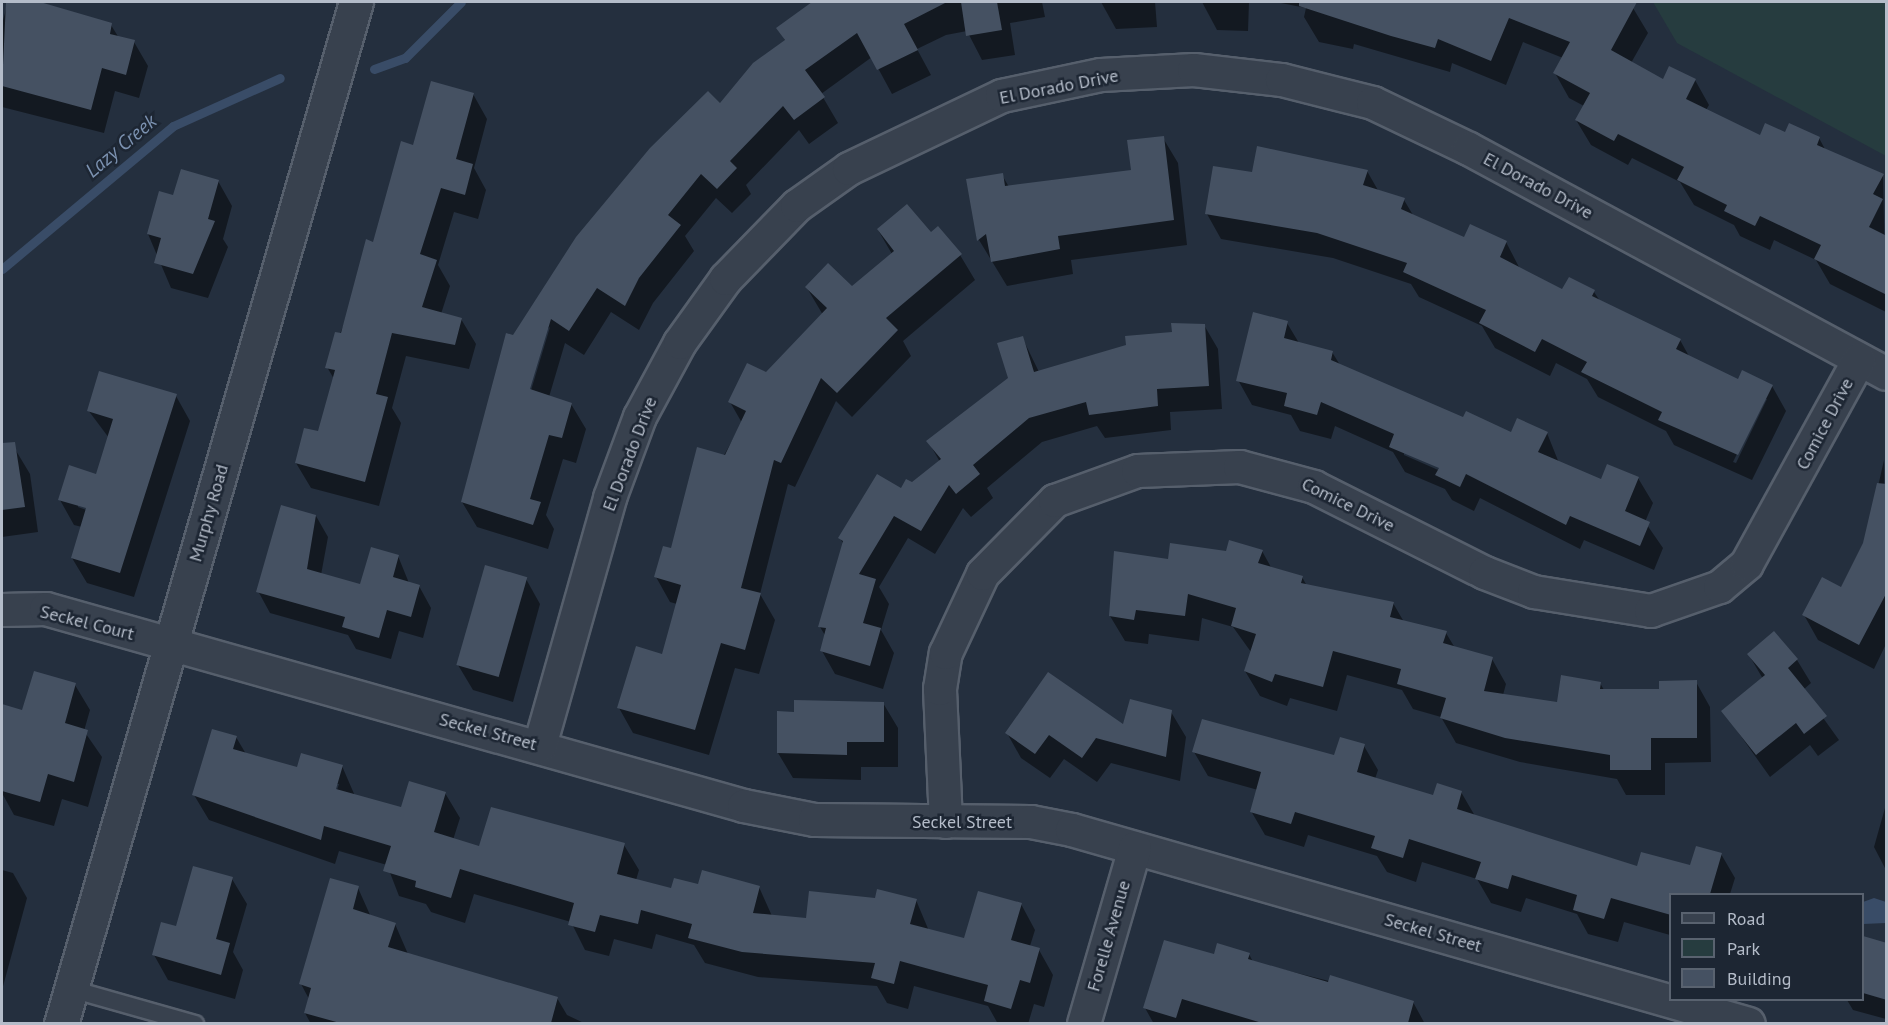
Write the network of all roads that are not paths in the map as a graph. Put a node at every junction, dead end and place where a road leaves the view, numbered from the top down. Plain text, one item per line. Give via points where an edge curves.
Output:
1 (351, 2) edge
2 (1859, 360) junction
3 (1887, 374) edge
4 (2, 610) edge
5 (171, 646) junction
6 (540, 746) junction
7 (946, 822) junction
8 (1135, 848) junction
9 (71, 989) junction
10 (1669, 1000) edge
11 (1672, 1001) edge
12 (61, 1023) edge
13 (195, 1023) edge
14 (1084, 1023) edge
15 (1749, 1023) edge

1 - 5 street, Murphy Road
2 - 3 street, El Dorado Drive
2 - 6 street, El Dorado Drive via 1469,148 1373,103 1282,80 1194,70 1101,75 1002,96 849,169 797,206 726,279 680,343 640,417 610,498
2 - 7 street, Comice Drive via 1747,564 1720,587 1651,610 1533,592 1485,573 1314,487 1240,467 1138,471 1055,501 983,574 946,653 940,689
4 - 5 street, Seckel Court via 46,609
5 - 6 street, Seckel Street
5 - 9 street, Murphy Road
6 - 7 street, Seckel Street via 744,806 815,820
7 - 8 street, Seckel Street via 1031,822
8 - 10 street, Seckel Street
8 - 14 street, Forelle Avenue
9 - 12 street, Murphy Road
9 - 13 lane
11 - 15 street, Seckel Street

